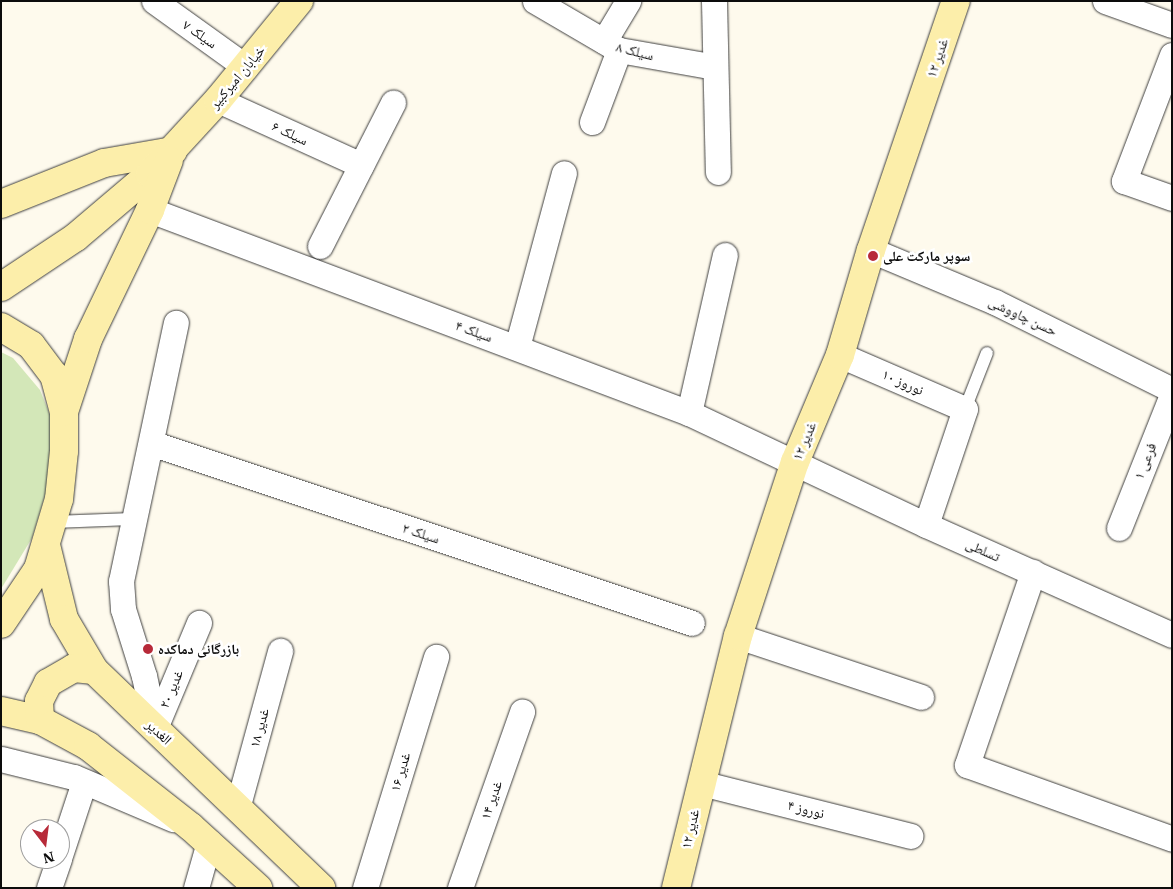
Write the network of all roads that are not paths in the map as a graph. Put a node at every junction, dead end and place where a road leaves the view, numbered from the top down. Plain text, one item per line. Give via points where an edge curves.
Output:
1 (154, 1) edge
2 (299, 1) edge
3 (535, 1) edge
4 (628, 1) edge
5 (714, 1) edge
6 (956, 1) edge
7 (1105, 1) edge
8 (1172, 25) edge
9 (611, 46) junction
10 (1172, 56) edge
11 (246, 67) junction
12 (715, 67) junction
13 (218, 100) junction
14 (393, 103) dead end
15 (592, 122) dead end
16 (173, 151) junction
17 (361, 165) junction
18 (718, 172) dead end
19 (564, 173) dead end
20 (1172, 198) edge
21 (1, 204) edge
22 (150, 210) junction
23 (320, 246) dead end
24 (871, 250) junction
25 (726, 256) dead end
26 (1, 287) edge
27 (176, 323) dead end
28 (1, 327) edge
29 (517, 347) junction
30 (988, 353) dead end
31 (840, 354) junction
32 (1172, 390) edge
33 (1172, 395) edge
34 (965, 409) junction
35 (64, 412) junction
36 (689, 413) junction
37 (151, 443) junction
38 (795, 462) junction
39 (132, 518) junction
40 (926, 525) junction
41 (1119, 528) dead end
42 (50, 533) junction
43 (1034, 572) junction
44 (692, 622) dead end
45 (200, 623) dead end
46 (1, 624) edge
47 (738, 636) junction
48 (1172, 636) edge
49 (280, 651) dead end
50 (436, 657) dead end
51 (94, 670) junction
52 (921, 697) dead end
53 (1, 711) edge
54 (522, 712) dead end
55 (40, 720) junction
56 (155, 728) junction
57 (1, 759) edge
58 (84, 782) junction
59 (701, 782) junction
60 (238, 805) junction
61 (70, 825) edge
62 (200, 834) junction
63 (910, 836) dead end
64 (1172, 839) edge
65 (56, 869) edge
66 (49, 888) edge
67 (196, 888) edge
68 (258, 888) edge
69 (321, 888) edge
70 (365, 888) edge
71 (460, 888) edge
72 (676, 888) edge

1 - 11 street, سیلک ۷
2 - 11 main road, خیابان امیرکبیر
3 - 9 street, سیلک ۸
4 - 9 street
5 - 12 street
6 - 24 main road, غدیر ۱۲
7 - 8 street
9 - 12 street, سیلک ۸
9 - 15 street
10 - 20 street via 1124,181
11 - 13 main road, خیابان امیرکبیر
12 - 18 street
13 - 16 main road, خیابان امیرکبیر
13 - 17 street, سیلک ۶
14 - 17 street
16 - 21 main road via 104,163
16 - 22 main road
16 - 26 main road via 101,217
17 - 23 street
19 - 29 street
22 - 29 street, سیلک ۴
22 - 35 main road via 88,339
24 - 31 main road, غدیر ۱۲
24 - 32 street, حسن چاووشی via 995,302
25 - 36 street
27 - 37 street
28 - 35 main road via 31,345 44,359 54,375
29 - 36 street, سیلک ۴
30 - 34 lane
31 - 34 street, نوروز ۱۰
31 - 38 main road, غدیر ۱۲
33 - 41 street, فرعی ۱
34 - 40 street
35 - 42 main road via 63,475
36 - 38 street, سیلک ۴
37 - 39 street
37 - 44 street, سیلک ۲
38 - 40 street, تسلطی
38 - 47 main road, غدیر ۱۲
39 - 42 lane
39 - 56 street via 121,581 123,610 144,676
40 - 43 street, تسلطی
42 - 46 main road via 38,569
42 - 51 main road, الغدیر via 64,619
43 - 48 street, تسلطی
43 - 64 street via 967,765
45 - 56 street, غدیر ۲۰
47 - 52 street
47 - 59 main road, غدیر ۱۲
49 - 60 street, غدیر ۱۸
50 - 70 street, غدیر ۱۶
51 - 55 main road via 74,668 48,683 40,700
51 - 56 main road, الغدیر
53 - 55 main road
54 - 71 street, غدیر ۱۴
55 - 62 main road via 88,746
56 - 60 main road, الغدیر
57 - 58 street via 37,765
58 - 61 street
58 - 62 street
59 - 63 street, نوروز ۴
59 - 72 main road, غدیر ۱۲
60 - 69 main road, الغدیر
62 - 67 street
62 - 68 main road
65 - 66 street

